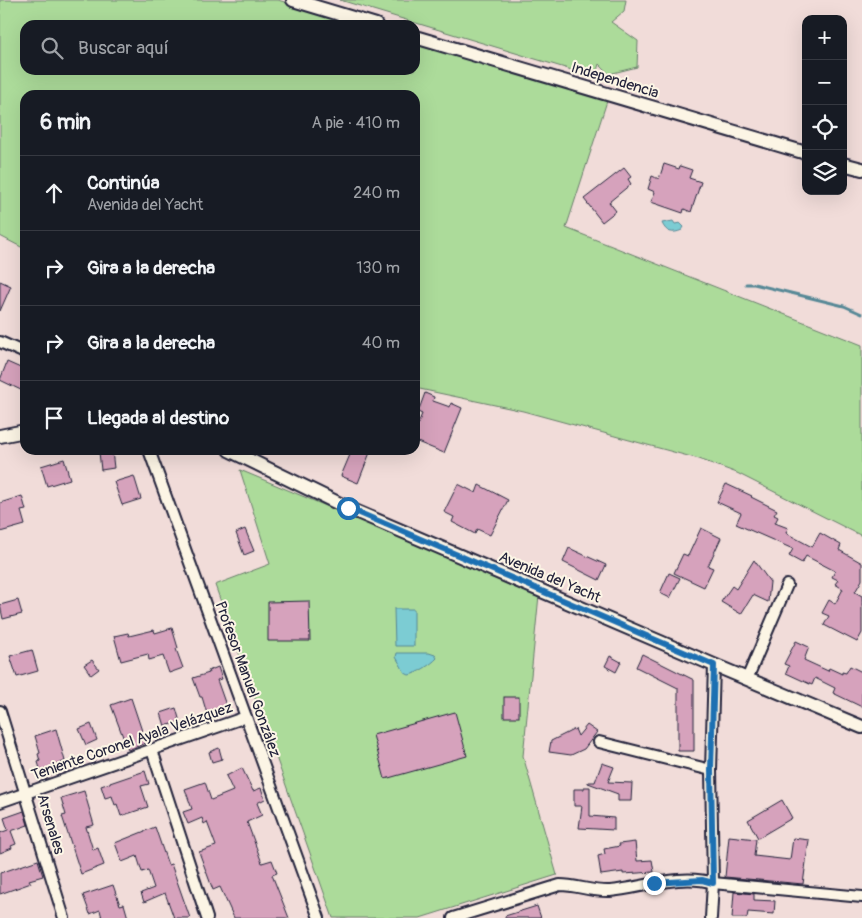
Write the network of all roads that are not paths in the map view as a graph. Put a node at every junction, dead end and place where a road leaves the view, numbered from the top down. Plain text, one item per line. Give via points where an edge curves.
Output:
1 (293, 0) edge
2 (359, 20) edge
3 (420, 38) edge
4 (802, 152) edge
5 (847, 165) edge
6 (862, 169) edge
7 (0, 342) edge
8 (20, 352) edge
9 (20, 432) edge
10 (0, 436) edge
11 (151, 455) edge
12 (239, 455) edge
13 (787, 585) dead end
14 (714, 665) junction
15 (746, 679) junction
16 (0, 711) edge
17 (246, 717) junction
18 (862, 727) edge
19 (598, 742) dead end
20 (152, 750) junction
21 (711, 770) junction
22 (26, 794) junction
23 (0, 802) edge
24 (713, 883) junction
25 (862, 897) edge
26 (473, 915) edge
27 (64, 918) edge
28 (207, 918) edge
29 (319, 918) edge
30 (453, 918) edge
31 (711, 918) edge

1 - 2 street
3 - 4 street, Independencia
5 - 6 street
7 - 8 street
9 - 10 street
11 - 17 street, Profesor Manuel González
12 - 14 street, Avenida del Yacht via 348,508
13 - 15 street
14 - 15 street, Avenida del Yacht
14 - 21 street
15 - 18 street, Avenida del Yacht
16 - 22 street, Arsenales
17 - 20 street, Teniente Coronel Ayala Velázquez
17 - 29 street, Profesor Manuel González
19 - 21 street
20 - 22 street, Teniente Coronel Ayala Velázquez
20 - 28 street
21 - 24 street
22 - 23 street, Teniente Coronel Ayala Velázquez
22 - 27 street, Arsenales
24 - 25 street
24 - 26 street via 702,880 654,883 608,891 560,885
24 - 31 street
26 - 30 street

